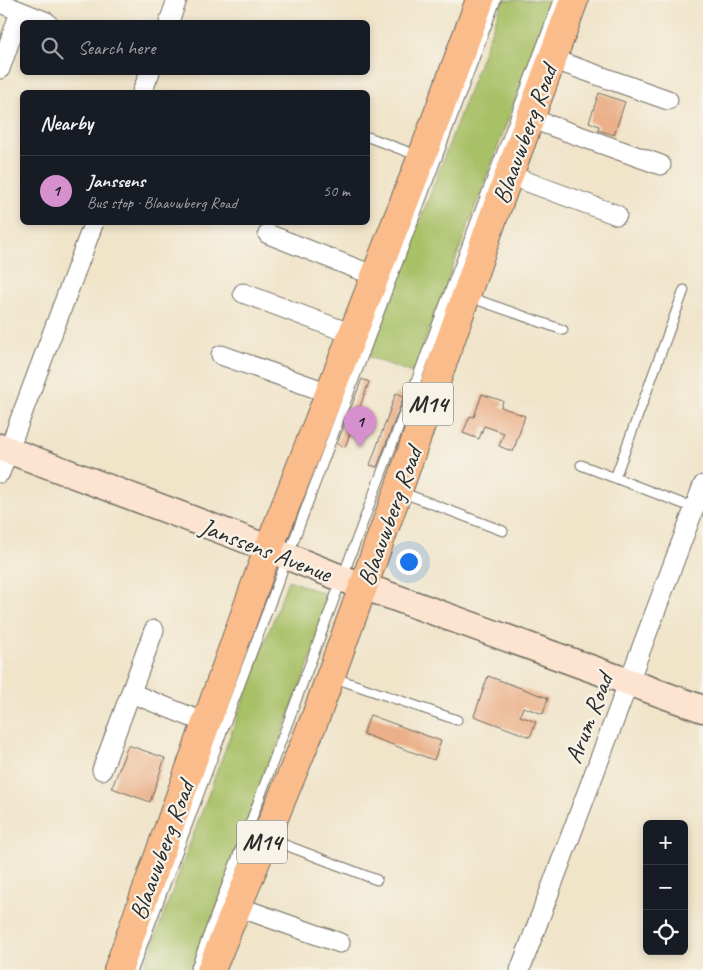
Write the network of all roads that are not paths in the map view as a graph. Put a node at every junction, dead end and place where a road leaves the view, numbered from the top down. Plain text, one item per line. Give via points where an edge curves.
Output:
1 (177, 0) edge
2 (480, 0) edge
3 (496, 0) edge
4 (558, 0) edge
5 (574, 0) edge
6 (0, 3) edge
7 (20, 12) junction
8 (42, 20) edge
9 (170, 20) edge
10 (552, 59) junction
11 (0, 68) edge
12 (149, 75) edge
13 (143, 90) edge
14 (668, 100) dead end
15 (530, 118) junction
16 (370, 138) edge
17 (422, 157) junction
18 (661, 165) dead end
19 (508, 175) junction
20 (617, 215) dead end
21 (93, 225) edge
22 (268, 234) dead end
23 (375, 276) junction
24 (684, 290) dead end
25 (243, 293) dead end
26 (465, 296) junction
27 (563, 330) dead end
28 (352, 334) junction
29 (221, 355) dead end
30 (329, 393) junction
31 (3, 456) edge
32 (581, 465) dead end
33 (615, 478) junction
34 (703, 485) edge
35 (398, 491) junction
36 (694, 508) junction
37 (503, 531) dead end
38 (278, 552) junction
39 (352, 582) junction
40 (154, 630) dead end
41 (331, 676) junction
42 (629, 682) junction
43 (131, 693) junction
44 (703, 709) edge
45 (457, 720) dead end
46 (206, 723) junction
47 (102, 770) dead end
48 (264, 837) junction
49 (377, 880) dead end
50 (236, 906) junction
51 (340, 943) dead end
52 (118, 970) edge
53 (133, 970) edge
54 (195, 970) edge
55 (210, 970) edge
56 (520, 970) edge

1 - 9 street
2 - 17 main road, Blaauwberg Road
3 - 38 lane
4 - 39 lane
5 - 10 main road, Blaauwberg Road / M14
6 - 7 street
7 - 8 street
7 - 11 street
10 - 14 street
10 - 15 main road, Blaauwberg Road / M14
12 - 13 street
15 - 18 street
15 - 19 main road, Blaauwberg Road / M14
16 - 17 lane
17 - 23 main road, Blaauwberg Road
19 - 20 street
19 - 26 main road, Blaauwberg Road / M14
21 - 31 street
22 - 23 street
23 - 28 main road, Blaauwberg Road
24 - 33 lane
25 - 28 street
26 - 27 lane
26 - 35 main road, Blaauwberg Road / M14
28 - 30 main road, Blaauwberg Road
29 - 30 street
30 - 38 main road, Blaauwberg Road
31 - 38 street, Janssens Avenue
32 - 33 lane
33 - 36 lane
34 - 36 street, Arum Road
35 - 37 lane
35 - 39 main road, Blaauwberg Road / M14
36 - 42 street, Arum Road
38 - 39 street, Janssens Avenue
38 - 46 main road, Blaauwberg Road
38 - 53 lane
39 - 41 main road, Blaauwberg Road / M14
39 - 42 street, Janssens Avenue
39 - 54 lane
40 - 43 street
41 - 45 lane
41 - 48 main road, Blaauwberg Road / M14
42 - 44 street, Janssens Avenue
42 - 56 street, Arum Road
43 - 46 street
43 - 47 street
46 - 52 main road, Blaauwberg Road
48 - 49 lane
48 - 50 main road, Blaauwberg Road / M14
50 - 51 street
50 - 55 main road, Blaauwberg Road / M14

